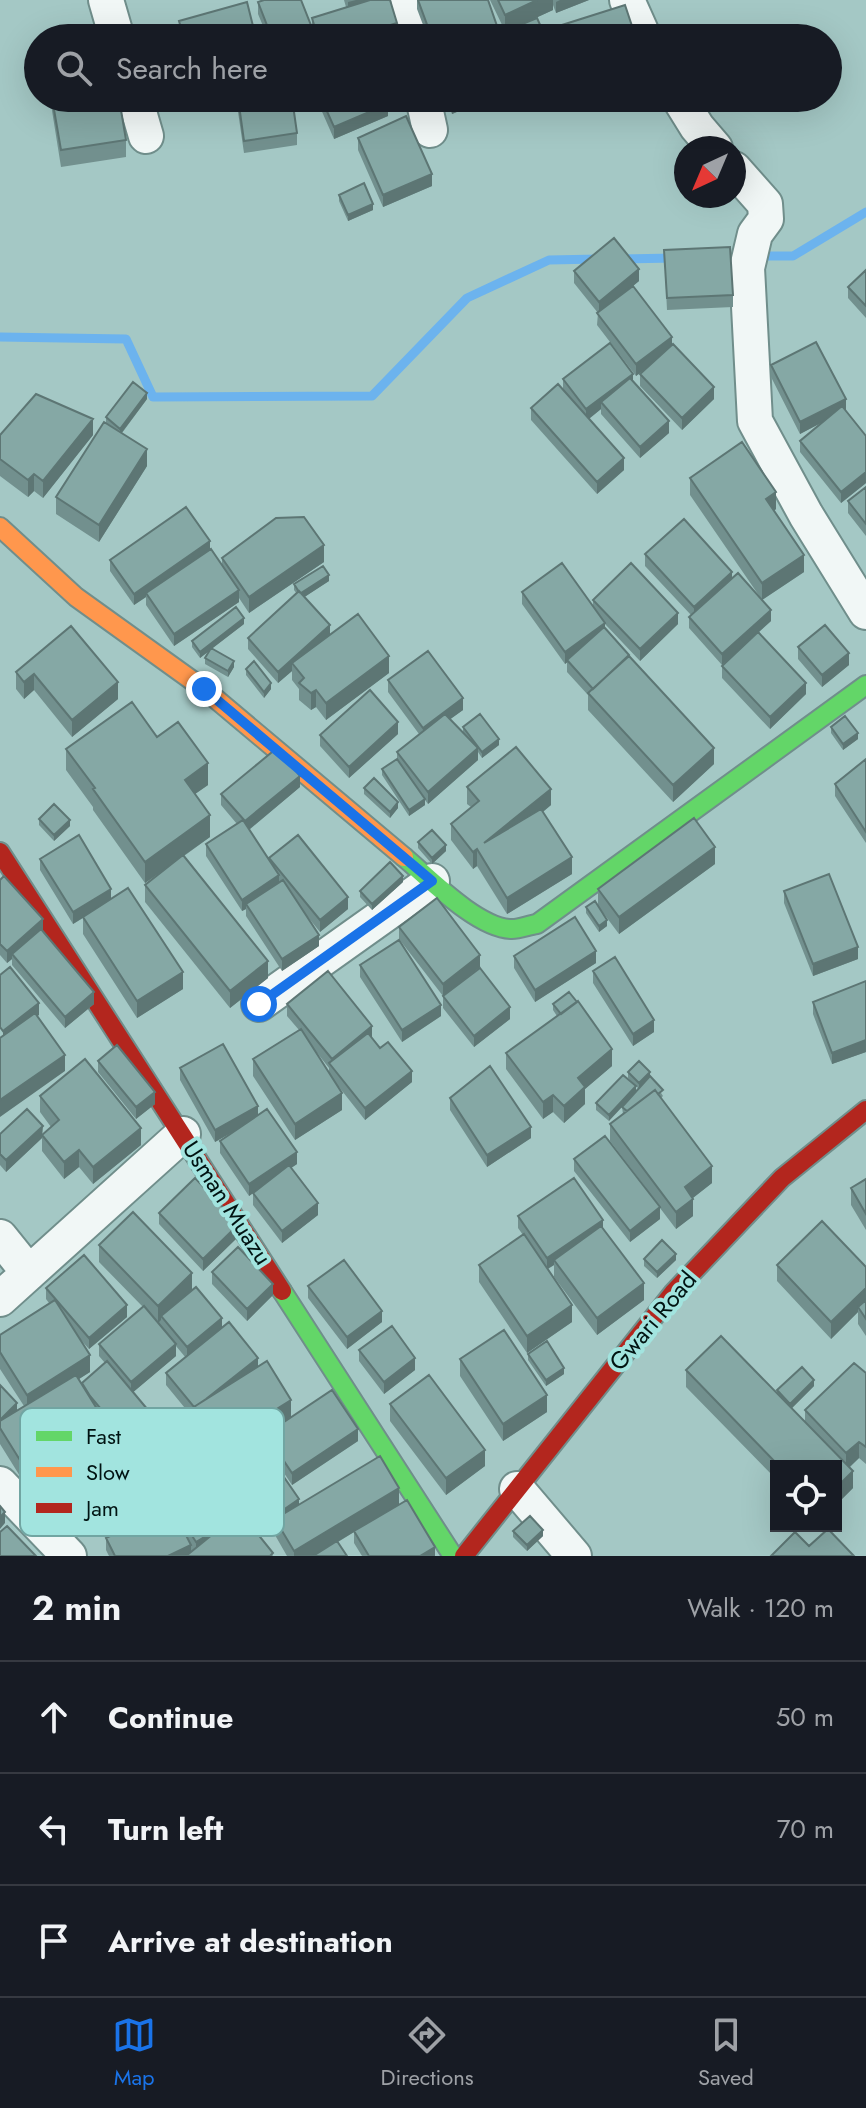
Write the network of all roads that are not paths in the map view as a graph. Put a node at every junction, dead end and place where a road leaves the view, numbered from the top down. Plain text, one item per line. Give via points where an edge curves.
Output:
1 (106, 0) edge
2 (402, 0) edge
3 (627, 0) edge
4 (113, 24) edge
5 (407, 24) edge
6 (638, 24) edge
7 (139, 112) edge
8 (688, 112) edge
9 (146, 136) dead end
10 (705, 136) edge
11 (746, 183) edge
12 (0, 527) edge
13 (866, 612) edge
14 (866, 685) edge
15 (0, 852) edge
16 (432, 881) junction
17 (259, 1004) dead end
18 (866, 1110) edge
19 (183, 1134) junction
20 (0, 1237) edge
21 (29, 1273) junction
22 (0, 1299) edge
23 (0, 1484) edge
24 (517, 1489) junction
25 (20, 1505) edge
26 (50, 1536) edge
27 (69, 1556) edge
28 (453, 1556) edge
29 (464, 1556) edge
30 (574, 1556) edge

1 - 4 street
2 - 5 street
3 - 6 street
7 - 9 street
8 - 10 street
11 - 13 street via 765,204 766,219 755,234 747,268 755,421
12 - 16 street via 76,597 204,689
14 - 16 street via 537,924 511,929 488,922
15 - 19 street, Usman Muazu
16 - 17 street
18 - 24 street, Gwari Road via 782,1178 673,1293
19 - 21 street
19 - 28 street, Usman Muazu
20 - 21 street
21 - 22 street
23 - 25 street
24 - 29 street, Gwari Road
24 - 30 street
26 - 27 street

